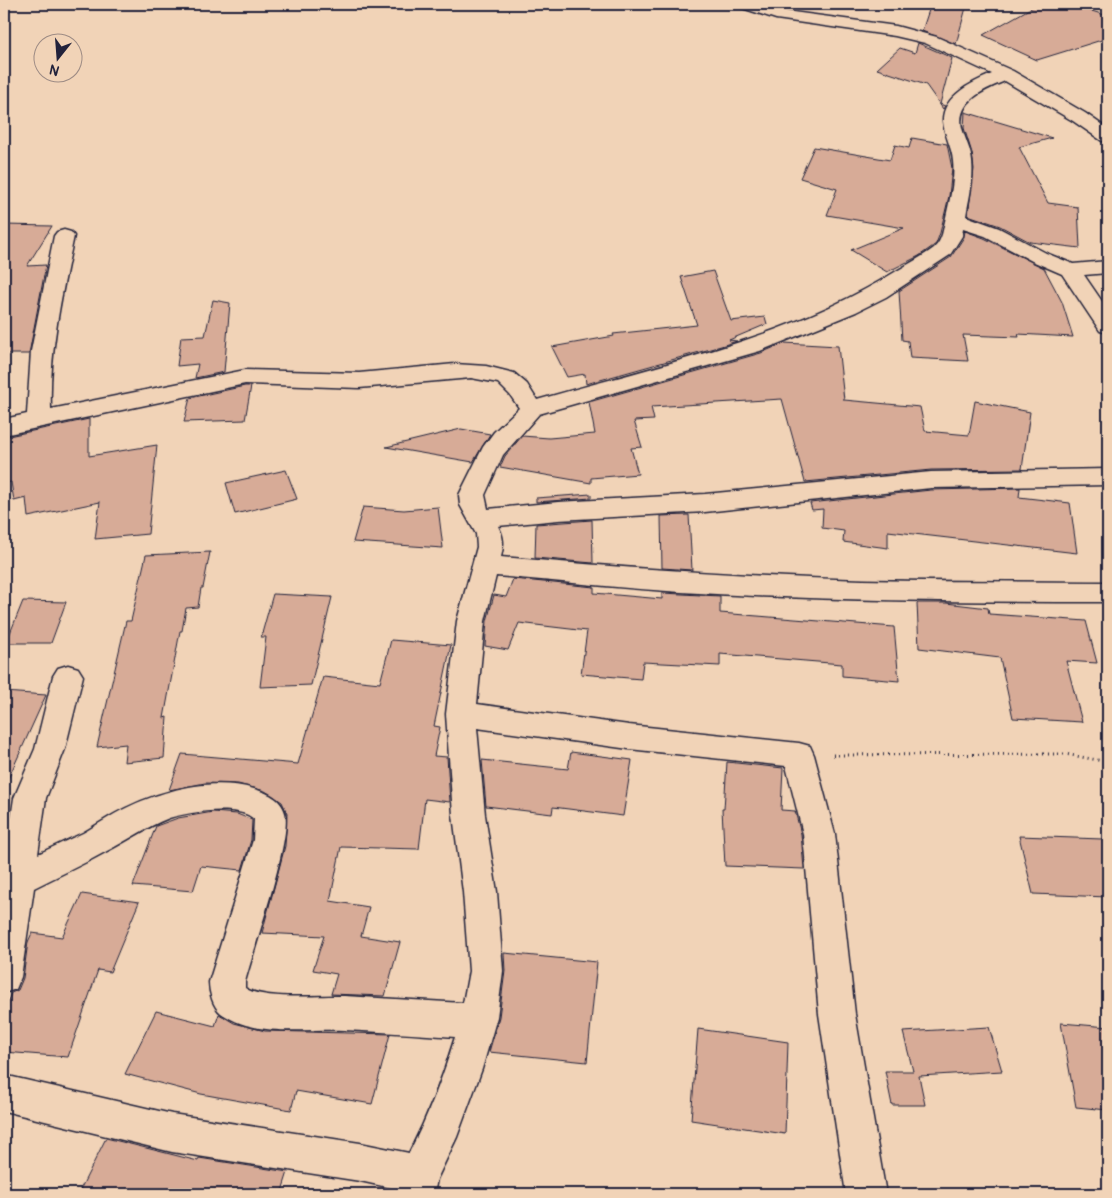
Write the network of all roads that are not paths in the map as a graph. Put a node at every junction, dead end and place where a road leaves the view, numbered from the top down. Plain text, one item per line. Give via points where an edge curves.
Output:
1 (745, 4) edge
2 (1007, 75) junction
3 (1108, 137) edge
4 (955, 219) junction
5 (64, 236) dead end
6 (1108, 267) edge
7 (1070, 270) junction
8 (1108, 326) edge
9 (531, 409) junction
10 (39, 420) junction
11 (4, 427) edge
12 (1108, 477) edge
13 (480, 519) junction
14 (486, 565) junction
15 (1108, 592) edge
16 (68, 676) dead end
17 (460, 714) junction
18 (19, 880) junction
19 (4, 977) edge
20 (478, 1021) junction
21 (4, 1093) edge
22 (417, 1184) edge
23 (866, 1194) edge

1 - 2 street via 776,14 896,31 932,40
2 - 3 street
2 - 4 street via 981,85 956,104 952,113 963,162 963,184
4 - 7 street via 992,232
4 - 9 street via 952,236 943,251 848,307 752,346
5 - 10 street via 42,358
6 - 7 street
7 - 8 street
9 - 10 street via 514,384 504,376 466,371 376,380 245,377
9 - 13 street via 502,438 476,484 473,505
10 - 11 street
12 - 13 street via 931,480 696,504
13 - 14 street via 489,534
14 - 15 street via 620,578 744,585 964,592
14 - 17 street via 471,621
16 - 18 street via 50,749 30,798
17 - 20 street via 486,971
17 - 23 street via 629,737 799,755 819,834 837,1014
18 - 19 street
18 - 20 street via 136,818 168,805 236,797 260,804 270,814 269,840 227,982 228,995 234,1002 274,1012
20 - 22 street via 438,1137
21 - 22 street via 172,1133 360,1162

